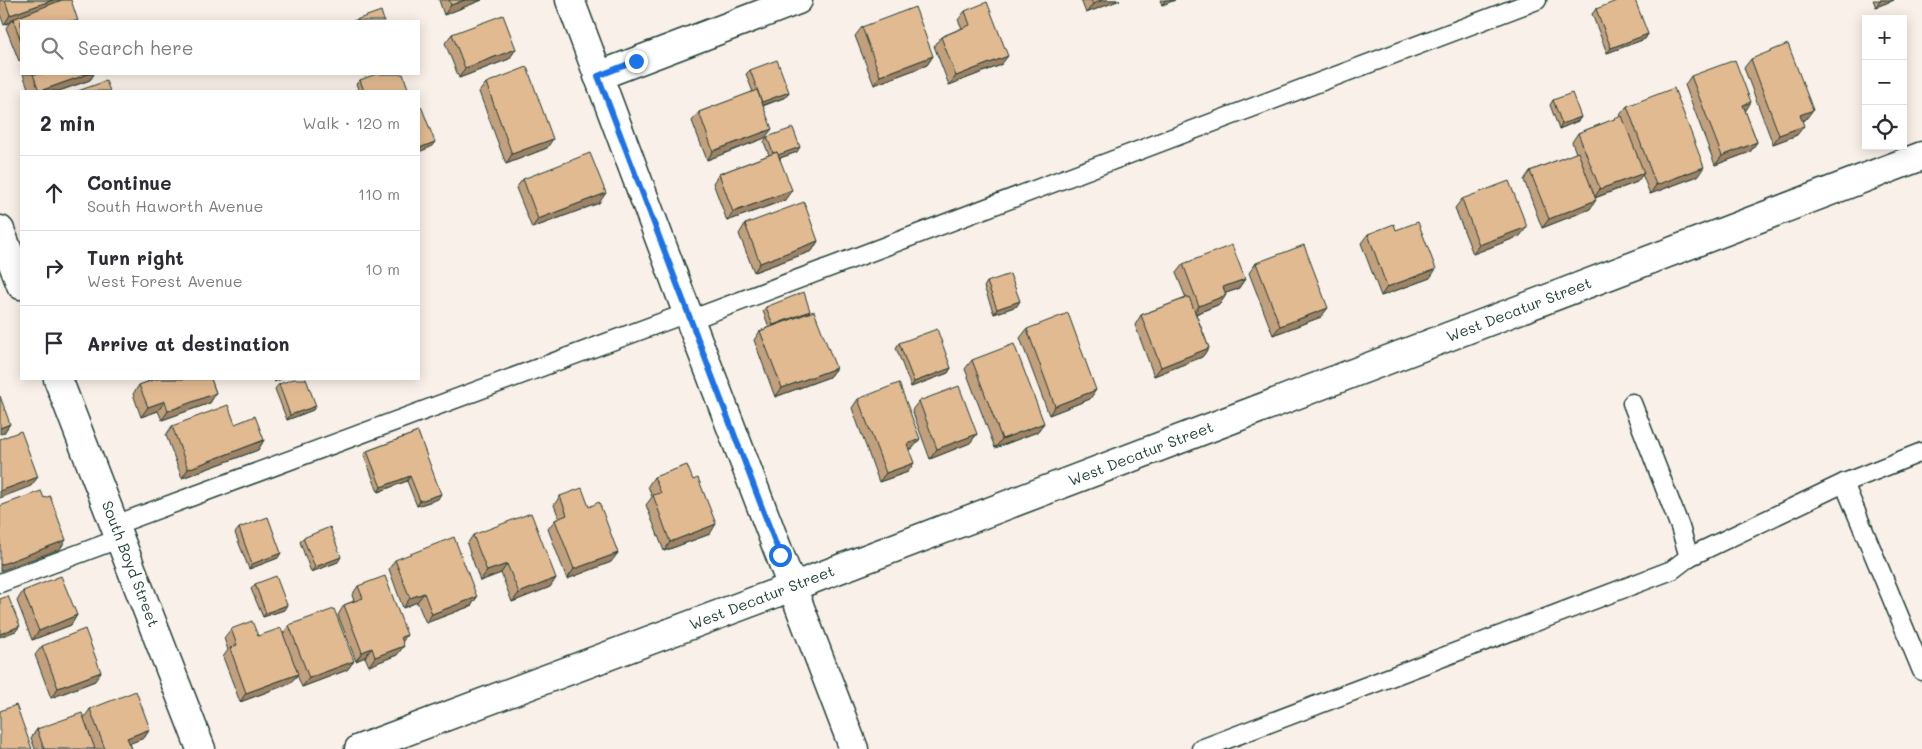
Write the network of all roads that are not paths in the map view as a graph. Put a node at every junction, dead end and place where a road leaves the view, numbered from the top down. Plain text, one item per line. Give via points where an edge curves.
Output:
1 (570, 0) edge
2 (798, 0) edge
3 (1537, 0) edge
4 (598, 76) junction
5 (1922, 156) edge
6 (0, 230) edge
7 (20, 282) edge
8 (689, 316) junction
9 (58, 380) edge
10 (1632, 403) dead end
11 (1922, 452) edge
12 (1844, 483) junction
13 (118, 532) junction
14 (1689, 557) junction
15 (0, 583) edge
16 (792, 587) junction
17 (1922, 671) edge
18 (201, 749) edge
19 (359, 749) edge
20 (854, 749) edge
21 (1201, 749) edge

1 - 4 street
2 - 4 street
3 - 8 lane
4 - 8 street
5 - 16 street, West Decatur Street
6 - 7 street
8 - 13 lane
8 - 16 street
9 - 13 street, South Boyd Street
10 - 14 lane
11 - 12 lane
12 - 14 lane
12 - 17 lane
13 - 15 lane
13 - 18 street, South Boyd Street
14 - 21 lane via 1672,570
16 - 19 street, West Decatur Street
16 - 20 street

